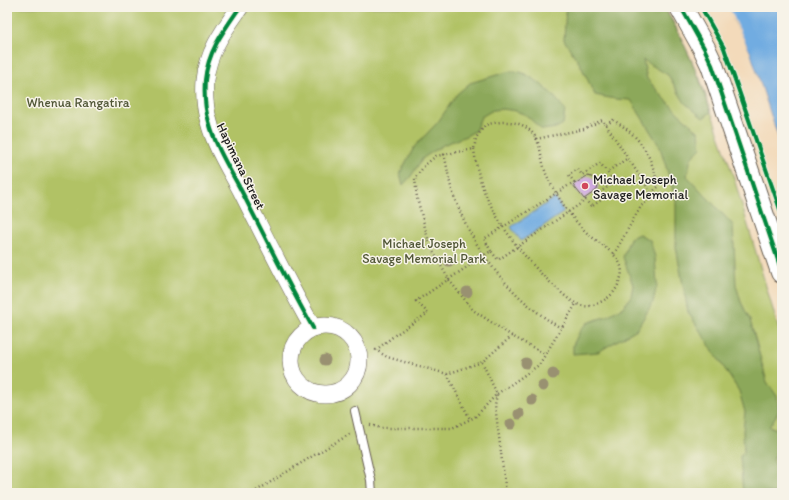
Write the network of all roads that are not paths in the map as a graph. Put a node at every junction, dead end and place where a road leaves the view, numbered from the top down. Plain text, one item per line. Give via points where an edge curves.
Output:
1 (240, 7) edge
2 (682, 7) edge
3 (782, 272) edge
4 (313, 328) junction
5 (355, 411) road end
6 (372, 493) edge

1 - 4 street, Hapimana Street via 212,50 206,78 206,111 213,135
2 - 3 main road via 712,65
4 - 4 street via 328,326 338,329 347,334 357,346 360,359 358,372 349,386 337,393 326,395 310,391 301,385 293,371 292,354 296,343 303,334
5 - 6 lane

